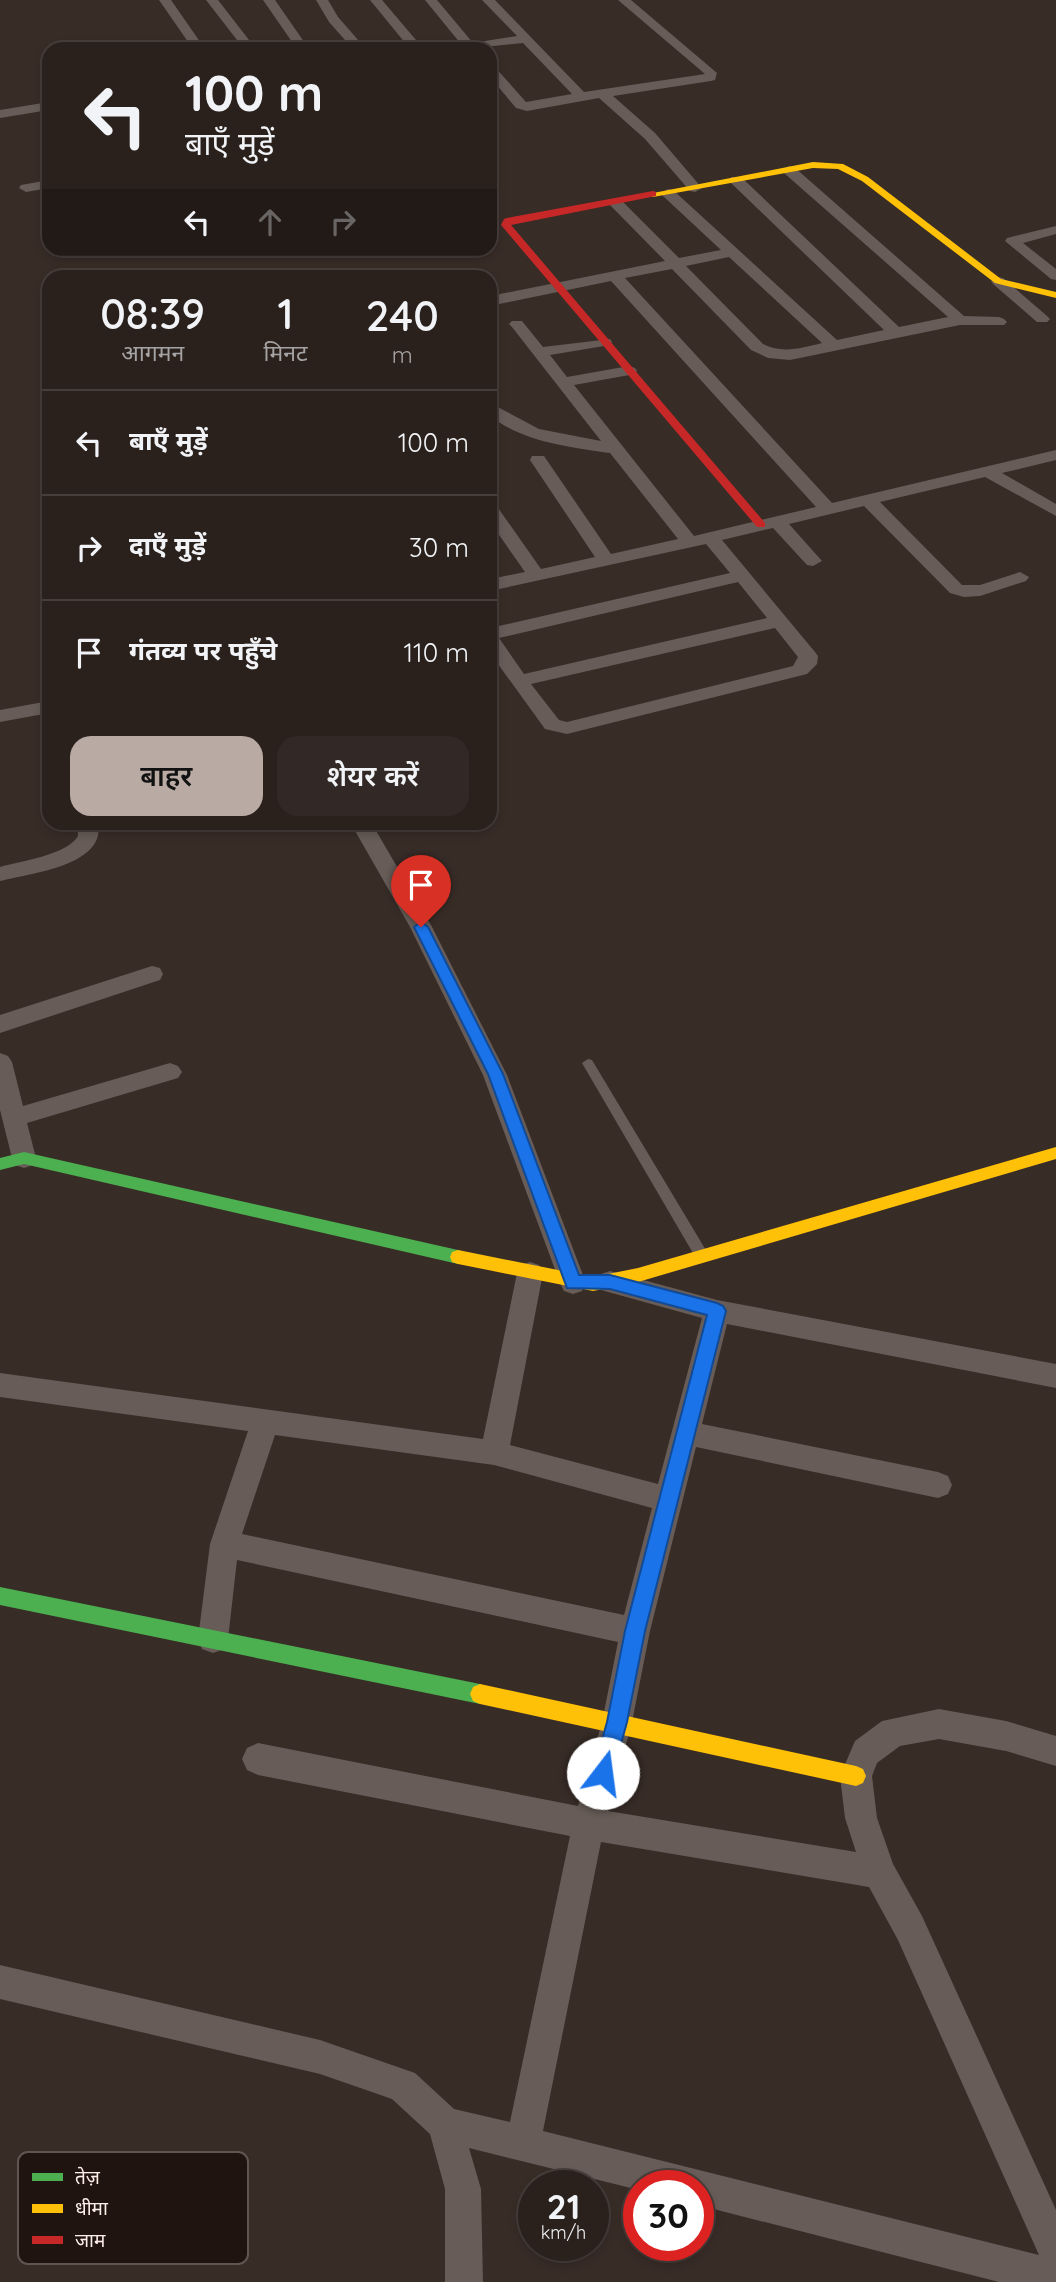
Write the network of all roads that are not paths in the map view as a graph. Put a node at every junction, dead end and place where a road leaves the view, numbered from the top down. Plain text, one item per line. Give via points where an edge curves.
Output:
1 (165, 0) edge
2 (212, 0) edge
3 (269, 0) edge
4 (322, 0) edge
5 (376, 0) edge
6 (431, 0) edge
7 (488, 0) edge
8 (624, 0) edge
9 (525, 39) junction
10 (194, 42) edge
11 (245, 42) edge
12 (298, 42) edge
13 (354, 42) edge
14 (411, 42) edge
15 (466, 42) edge
16 (497, 44) edge
17 (497, 77) edge
18 (604, 95) junction
19 (579, 97) junction
20 (42, 107) edge
21 (0, 114) edge
22 (789, 170) junction
23 (736, 180) junction
24 (42, 185) edge
25 (26, 188) dead end
26 (695, 188) junction
27 (668, 193) junction
28 (615, 202) junction
29 (1056, 230) edge
30 (732, 253) junction
31 (677, 263) junction
32 (1056, 276) edge
33 (616, 277) junction
34 (998, 281) junction
35 (559, 288) junction
36 (1056, 295) edge
37 (497, 299) edge
38 (1042, 318) dead end
39 (960, 320) junction
40 (999, 322) dead end
41 (517, 324) dead end
42 (895, 332) junction
43 (604, 342) junction
44 (834, 345) junction
45 (539, 352) junction
46 (629, 371) junction
47 (563, 382) junction
48 (497, 415) edge
49 (614, 448) junction
50 (1056, 455) edge
51 (538, 460) dead end
52 (987, 471) junction
53 (868, 500) junction
54 (828, 509) junction
55 (1056, 511) edge
56 (497, 519) edge
57 (769, 523) junction
58 (710, 537) junction
59 (690, 542) junction
60 (605, 558) junction
61 (813, 562) dead end
62 (536, 575) junction
63 (742, 576) junction
64 (1020, 577) dead end
65 (497, 583) edge
66 (779, 621) junction
67 (497, 634) edge
68 (497, 647) edge
69 (519, 681) junction
70 (42, 711) edge
71 (0, 716) edge
72 (90, 830) edge
73 (365, 830) edge
74 (0, 874) edge
75 (152, 974) dead end
76 (0, 1024) edge
77 (0, 1062) edge
78 (588, 1063) dead end
79 (170, 1072) dead end
80 (16, 1117) junction
81 (1056, 1153) edge
82 (24, 1158) junction
83 (0, 1164) edge
84 (702, 1256) junction
85 (530, 1273) junction
86 (610, 1282) junction
87 (573, 1283) junction
88 (717, 1311) junction
89 (1056, 1376) edge
90 (0, 1385) edge
91 (267, 1420) junction
92 (685, 1433) junction
93 (494, 1453) junction
94 (938, 1485) dead end
95 (670, 1500) junction
96 (224, 1544) junction
97 (0, 1596) edge
98 (635, 1631) junction
99 (213, 1639) junction
100 (617, 1722) junction
101 (1056, 1751) edge
102 (258, 1759) dead end
103 (856, 1776) junction
104 (589, 1824) junction
105 (879, 1872) junction
106 (0, 1982) edge
107 (444, 2124) junction
108 (523, 2143) junction
109 (632, 2170) edge
110 (714, 2191) edge
111 (1056, 2251) edge
112 (987, 2270) edge
113 (1056, 2278) edge
114 (464, 2282) edge

1 - 10 street
2 - 11 street
3 - 12 street
4 - 13 street
5 - 14 street
6 - 15 street
7 - 9 street
8 - 18 street via 711,77
9 - 16 street
9 - 19 street
17 - 19 street via 527,107
18 - 19 street
18 - 26 street via 650,136
20 - 21 street
22 - 23 street
22 - 34 street via 827,165 853,171
22 - 39 street
23 - 26 street
23 - 42 street
24 - 25 street
26 - 27 street
27 - 28 street
27 - 30 street
28 - 31 street
28 - 35 street via 507,221
29 - 32 street via 1012,241
30 - 31 street
30 - 44 street
31 - 33 street
31 - 44 street via 768,353 790,355
33 - 35 street
33 - 54 street
34 - 36 street
34 - 38 street
35 - 37 street
35 - 43 street
39 - 40 street
39 - 42 street
41 - 45 street
42 - 44 street
43 - 45 street
43 - 46 street
45 - 47 street
46 - 47 street
46 - 57 street
47 - 49 street
48 - 49 street via 544,437
49 - 59 street
50 - 52 street
51 - 60 street
52 - 53 street
52 - 55 street
53 - 54 street
53 - 64 street via 956,589 976,592
54 - 57 street
56 - 62 street
57 - 58 street
57 - 61 street
58 - 59 street
58 - 63 street
59 - 60 street
60 - 62 street
62 - 65 street
63 - 66 street
63 - 67 street
66 - 69 street
66 - 69 street via 808,656 800,670 583,726 552,725
68 - 69 street
70 - 71 street
72 - 74 street via 85,844 71,853
73 - 87 street via 427,938 495,1074
75 - 76 street
77 - 80 street
78 - 84 lane
79 - 80 street
80 - 82 street
81 - 84 street
82 - 83 street
82 - 85 street
84 - 86 street
85 - 87 street
85 - 93 street
86 - 87 street
86 - 88 street
88 - 89 street
88 - 92 street
90 - 91 street
91 - 93 street
91 - 96 street
92 - 94 street
92 - 95 street
93 - 95 street
95 - 98 street
96 - 98 street
96 - 99 street
97 - 99 street
98 - 100 street
99 - 100 street
100 - 103 street
100 - 104 street
101 - 103 street via 939,1724 893,1732 866,1752
102 - 104 street
103 - 105 street via 861,1818
104 - 105 street
104 - 108 street
105 - 111 street via 910,1928
106 - 107 street via 320,2057 403,2085
107 - 108 street
107 - 114 street via 463,2189
108 - 109 street
110 - 112 street
112 - 113 street

